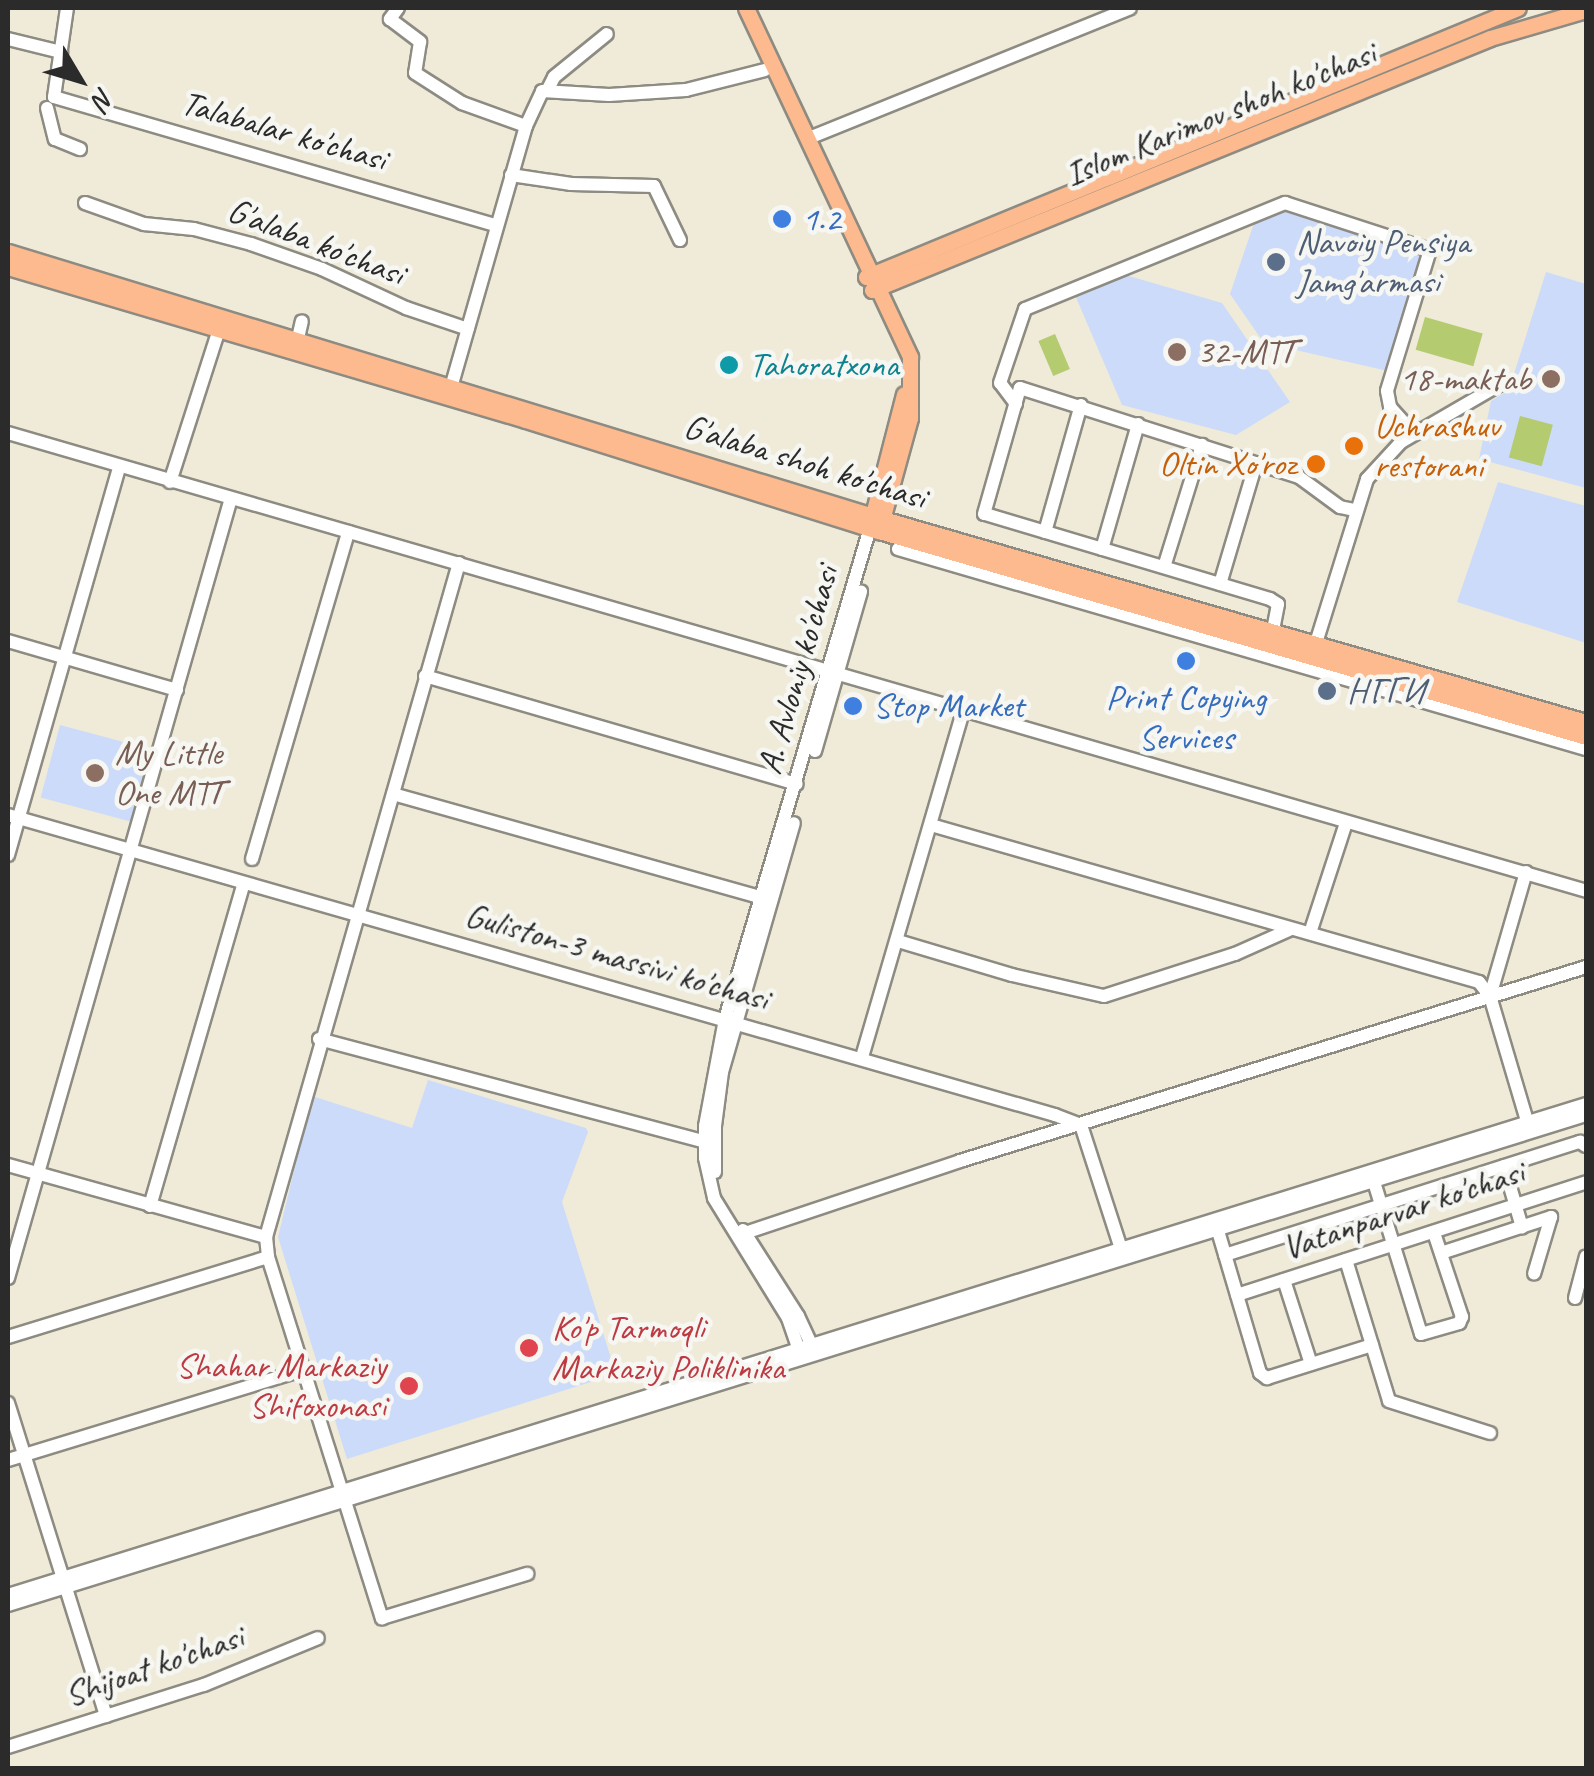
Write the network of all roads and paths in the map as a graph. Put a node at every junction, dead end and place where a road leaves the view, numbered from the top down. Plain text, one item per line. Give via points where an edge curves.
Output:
1 (68, 8) edge
2 (379, 8) edge
3 (736, 8) edge
4 (746, 8) edge
5 (1130, 8) edge
6 (1518, 8) edge
7 (1581, 10) edge
8 (394, 13) edge
9 (607, 34) dead end
10 (8, 39) edge
11 (61, 52) junction
12 (766, 70) junction
13 (548, 90) junction
14 (51, 102) junction
15 (526, 126) junction
16 (809, 138) junction
17 (80, 150) dead end
18 (511, 175) junction
19 (85, 203) dead end
20 (496, 225) junction
21 (680, 240) dead end
22 (8, 252) edge
23 (8, 267) edge
24 (873, 282) junction
25 (302, 321) dead end
26 (219, 328) junction
27 (468, 328) junction
28 (298, 338) junction
29 (452, 384) junction
30 (1499, 385) dead end
31 (1016, 404) junction
32 (1081, 406) junction
33 (1138, 424) junction
34 (8, 433) edge
35 (1414, 434) junction
36 (1202, 445) junction
37 (1256, 462) junction
38 (119, 468) junction
39 (170, 482) junction
40 (231, 498) junction
41 (1354, 510) junction
42 (876, 523) junction
43 (348, 532) junction
44 (1045, 532) junction
45 (898, 549) dead end
46 (1102, 549) junction
47 (951, 558) junction
48 (458, 563) junction
49 (1164, 567) junction
50 (1220, 584) junction
51 (1272, 630) junction
52 (8, 641) edge
53 (1316, 643) junction
54 (64, 658) junction
55 (1327, 667) junction
56 (832, 675) junction
57 (425, 676) junction
58 (177, 690) junction
59 (963, 712) junction
60 (1586, 722) edge
61 (1586, 737) edge
62 (1586, 749) edge
63 (797, 784) junction
64 (393, 794) junction
65 (13, 816) edge
66 (1346, 822) junction
67 (931, 825) junction
68 (132, 851) junction
69 (8, 855) edge
70 (252, 859) dead end
71 (1526, 872) junction
72 (243, 884) junction
73 (1586, 891) edge
74 (762, 898) junction
75 (357, 916) junction
76 (1289, 930) junction
77 (1310, 933) junction
78 (898, 940) junction
79 (1586, 968) edge
80 (1490, 996) junction
81 (730, 1020) junction
82 (319, 1039) junction
83 (862, 1056) junction
84 (1586, 1104) edge
85 (1586, 1115) edge
86 (1527, 1121) junction
87 (1081, 1125) junction
88 (705, 1142) junction
89 (1586, 1146) edge
90 (8, 1165) edge
91 (1504, 1166) junction
92 (37, 1173) junction
93 (1375, 1177) junction
94 (1586, 1182) edge
95 (1517, 1205) junction
96 (150, 1206) junction
97 (1381, 1206) junction
98 (1522, 1226) junction
99 (1218, 1230) junction
100 (745, 1234) junction
101 (1434, 1234) junction
102 (266, 1237) junction
103 (1394, 1246) junction
104 (1121, 1249) junction
105 (1440, 1253) junction
106 (1224, 1255) junction
107 (1586, 1256) edge
108 (268, 1257) junction
109 (1346, 1260) junction
110 (1534, 1274) dead end
111 (8, 1278) edge
112 (1284, 1280) junction
113 (1237, 1295) junction
114 (1575, 1298) dead end
115 (8, 1337) edge
116 (1372, 1345) junction
117 (806, 1350) junction
118 (1310, 1364) junction
119 (306, 1369) junction
120 (8, 1403) edge
121 (1490, 1433) dead end
122 (24, 1455) junction
123 (8, 1460) edge
124 (345, 1495) junction
125 (527, 1574) dead end
126 (64, 1582) junction
127 (8, 1595) edge
128 (8, 1605) edge
129 (318, 1638) dead end
130 (106, 1716) junction
131 (8, 1747) edge

1 - 11 street
2 - 8 street
3 - 12 main road, A. Avloniy ko'chasi
4 - 16 main road, A. Avloniy ko'chasi
5 - 16 street
6 - 24 main road, Islom Karimov shoh ko'chasi
7 - 24 main road, Islom Karimov shoh ko'chasi via 1490,38
8 - 15 street via 420,42 415,72 424,80 462,103
9 - 13 street via 554,77
10 - 11 street
11 - 14 street
12 - 13 street via 686,90
12 - 24 main road, A. Avloniy ko'chasi
13 - 15 street via 537,97
14 - 17 street via 55,138
14 - 20 street, Talabalar ko'chasi
15 - 18 street
16 - 24 main road, A. Avloniy ko'chasi
18 - 20 street
18 - 21 street via 654,186
19 - 27 street, G'alaba ko'chasi via 144,224 251,244
20 - 27 street
22 - 28 main road, G'alaba shoh ko'chasi
23 - 26 main road, G'alaba shoh ko'chasi
24 - 42 main road, A. Avloniy ko'chasi via 907,346 913,392
25 - 28 street
26 - 39 street
26 - 42 main road, G'alaba shoh ko'chasi
27 - 29 street
28 - 29 main road, G'alaba shoh ko'chasi
29 - 42 main road, G'alaba shoh ko'chasi
30 - 35 street
31 - 32 street via 1020,388
31 - 35 street via 1000,384 1025,309 1285,203 1430,250 1387,391 1390,407
31 - 44 street via 984,514
32 - 33 street
32 - 44 street
33 - 36 street
33 - 46 street
34 - 38 street
35 - 41 street via 1367,479
36 - 37 street
36 - 49 street
37 - 41 street via 1299,476
37 - 50 street
38 - 39 street
38 - 54 street
39 - 40 street
40 - 43 street
40 - 58 street
41 - 53 street
42 - 47 main road, G'alaba shoh ko'chasi
42 - 51 main road, G'alaba shoh ko'chasi
42 - 56 street, A. Avloniy ko'chasi
43 - 48 street
43 - 70 street
44 - 46 street
45 - 47 street
46 - 49 street
47 - 55 main road, G'alaba shoh ko'chasi
48 - 56 street
48 - 57 street
49 - 50 street
50 - 51 street via 1278,604
51 - 53 main road, G'alaba shoh ko'chasi
52 - 54 street
53 - 60 main road, G'alaba shoh ko'chasi
54 - 58 street
54 - 65 street
55 - 61 main road, G'alaba shoh ko'chasi
55 - 62 street
56 - 59 street
56 - 63 street, A. Avloniy ko'chasi
56 - 81 street, A. Avloniy ko'chasi
57 - 63 street
57 - 64 street
58 - 68 street
59 - 66 street
59 - 67 street
63 - 74 street, A. Avloniy ko'chasi
64 - 74 street
64 - 75 street
65 - 68 street, Guliston-3 massivi ko'chasi
65 - 69 street
66 - 71 street
66 - 77 street
67 - 76 street
67 - 78 street
68 - 72 street, Guliston-3 massivi ko'chasi
68 - 92 street
71 - 73 street
71 - 80 street
72 - 75 street, Guliston-3 massivi ko'chasi
72 - 96 street
74 - 81 street, A. Avloniy ko'chasi
75 - 81 street, Guliston-3 massivi ko'chasi
75 - 82 street
76 - 77 street
76 - 78 street via 1104,996
77 - 80 street via 1480,982
78 - 83 street
79 - 80 street
80 - 86 street
80 - 87 street
81 - 83 street, Guliston-3 massivi ko'chasi
81 - 88 street, A. Avloniy ko'chasi via 713,1070
81 - 100 street, A. Avloniy ko'chasi via 714,1158 716,1182
82 - 88 street
82 - 102 street
83 - 87 street, Guliston-3 massivi ko'chasi
84 - 86 street
85 - 93 street
86 - 93 street
87 - 100 street
87 - 104 street
88 - 117 street, A. Avloniy ko'chasi via 714,1198
89 - 91 street via 1580,1142
90 - 92 street
91 - 95 street
91 - 97 street
92 - 96 street
92 - 111 street
93 - 97 street
93 - 99 street
93 - 104 street
94 - 95 street, Vatanparvar ko'chasi
95 - 98 street
95 - 101 street, Vatanparvar ko'chasi
96 - 102 street
97 - 103 street
97 - 106 street
98 - 105 street
98 - 110 street via 1552,1217
99 - 106 street
99 - 117 street
100 - 117 street, A. Avloniy ko'chasi
101 - 103 street, Vatanparvar ko'chasi
101 - 105 street
102 - 108 street
103 - 105 street via 1421,1334 1462,1317
103 - 109 street, Vatanparvar ko'chasi
104 - 117 street
106 - 113 street
107 - 114 street
108 - 115 street
108 - 119 street
109 - 112 street, Vatanparvar ko'chasi
109 - 116 street
112 - 113 street, Vatanparvar ko'chasi
112 - 118 street
113 - 118 street via 1260,1373 1267,1378
116 - 118 street
116 - 121 street via 1389,1401
117 - 124 street
119 - 122 street
119 - 124 street
120 - 122 street
122 - 123 street
122 - 126 street
124 - 125 street via 382,1618
124 - 126 street
126 - 127 street
126 - 128 street
126 - 130 street
129 - 130 street, Shijoat ko'chasi
130 - 131 street, Shijoat ko'chasi

